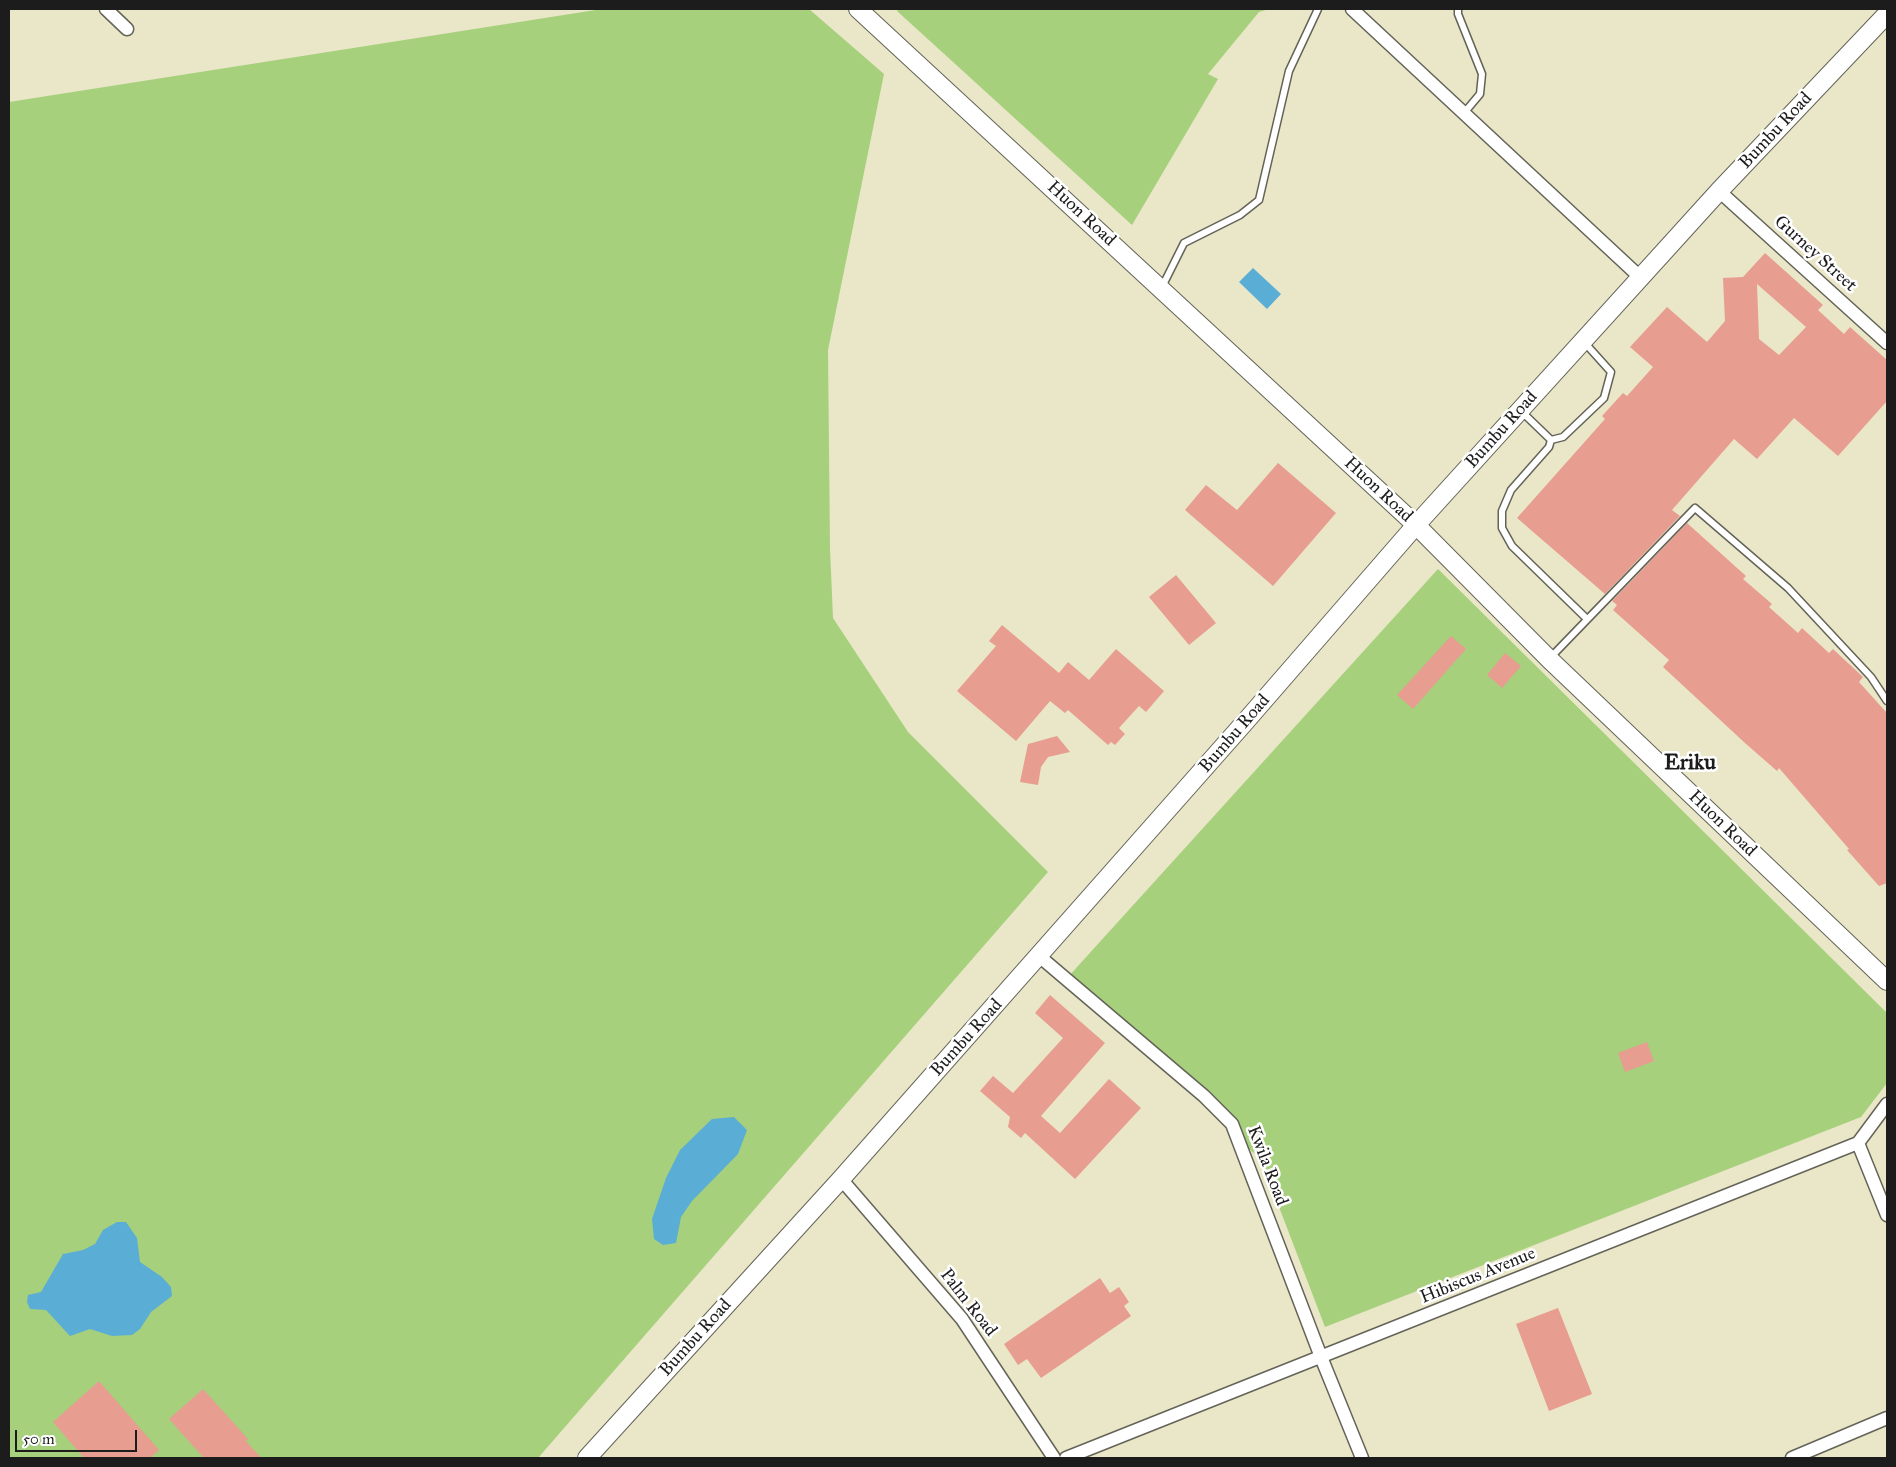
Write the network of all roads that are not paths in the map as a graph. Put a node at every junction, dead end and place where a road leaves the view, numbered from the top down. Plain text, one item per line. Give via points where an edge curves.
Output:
1 (106, 9) edge
2 (858, 9) edge
3 (1318, 9) edge
4 (1352, 9) edge
5 (1458, 9) edge
6 (1887, 14) edge
7 (127, 29) dead end
8 (1464, 113) junction
9 (1719, 191) junction
10 (1641, 278) junction
11 (1162, 288) junction
12 (1583, 341) junction
13 (1887, 344) edge
14 (1520, 410) junction
15 (1551, 440) junction
16 (1416, 525) junction
17 (1587, 619) junction
18 (1549, 659) junction
19 (1887, 701) edge
20 (1039, 956) junction
21 (1886, 977) edge
22 (1887, 1104) edge
23 (1858, 1143) junction
24 (841, 1179) junction
25 (1887, 1216) edge
26 (1321, 1357) junction
27 (1887, 1418) edge
28 (587, 1458) edge
29 (1054, 1458) edge
30 (1066, 1458) edge
31 (1362, 1458) edge
32 (1792, 1458) edge

1 - 7 street
2 - 11 main road, Huon Road
3 - 11 lane via 1289,71 1259,200 1240,215 1184,243
4 - 8 street
5 - 8 lane via 1482,74 1480,94
6 - 9 main road, Bumbu Road
8 - 10 street
9 - 10 main road, Bumbu Road
9 - 13 street, Gurney Street
10 - 12 main road, Bumbu Road
11 - 16 main road, Huon Road
12 - 14 main road, Bumbu Road
12 - 15 lane via 1611,372 1604,398 1563,437
14 - 15 lane
14 - 16 main road, Bumbu Road
15 - 17 lane via 1549,447 1511,490 1502,511 1502,528 1512,546
16 - 18 main road, Huon Road
16 - 20 main road, Bumbu Road
17 - 18 lane
17 - 19 lane via 1695,508 1788,588 1871,677
18 - 21 main road, Huon Road
20 - 24 main road, Bumbu Road
20 - 26 street, Kwila Road via 1204,1096 1232,1124
22 - 23 street
23 - 25 street
23 - 26 street, Hibiscus Avenue
24 - 28 main road, Bumbu Road
24 - 29 street, Palm Road via 962,1319
26 - 30 street, Hibiscus Avenue
26 - 31 street, Kwila Road
27 - 32 street

